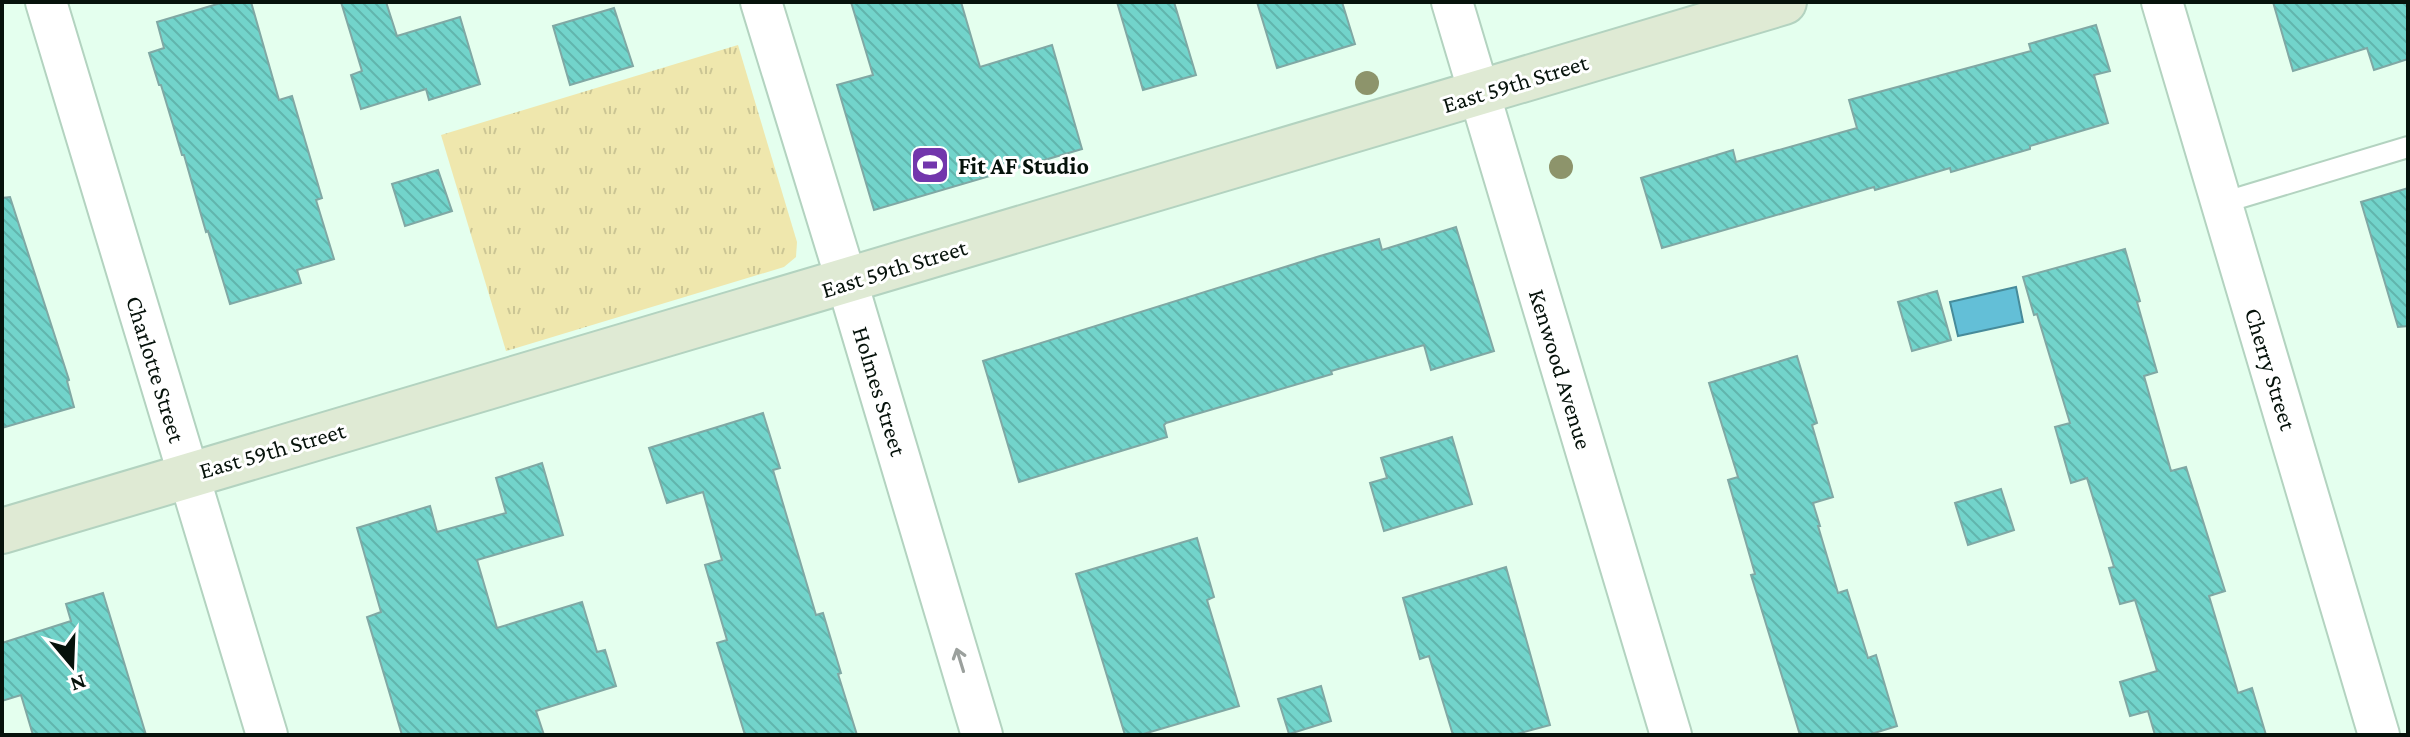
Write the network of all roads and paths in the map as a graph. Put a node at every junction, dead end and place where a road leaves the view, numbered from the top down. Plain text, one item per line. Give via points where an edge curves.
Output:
1 (46, 2) edge
2 (761, 2) edge
3 (1452, 2) edge
4 (1784, 2) edge
5 (2162, 2) edge
6 (1479, 94) junction
7 (2408, 147) edge
8 (2222, 203) junction
9 (847, 282) junction
10 (188, 474) junction
11 (2, 531) edge
12 (267, 735) edge
13 (982, 735) edge
14 (1671, 735) edge
15 (2379, 735) edge

1 - 10 street, Charlotte Street
2 - 9 street, Holmes Street
3 - 6 street, Kenwood Avenue
4 - 6 street, East 59th Street
5 - 8 street, Cherry Street
6 - 9 street, East 59th Street
6 - 14 street, Kenwood Avenue
7 - 8 lane
8 - 15 street, Cherry Street
9 - 10 street, East 59th Street
13 -> 9 street, Holmes Street
10 - 11 street, East 59th Street
10 - 12 street, Charlotte Street

